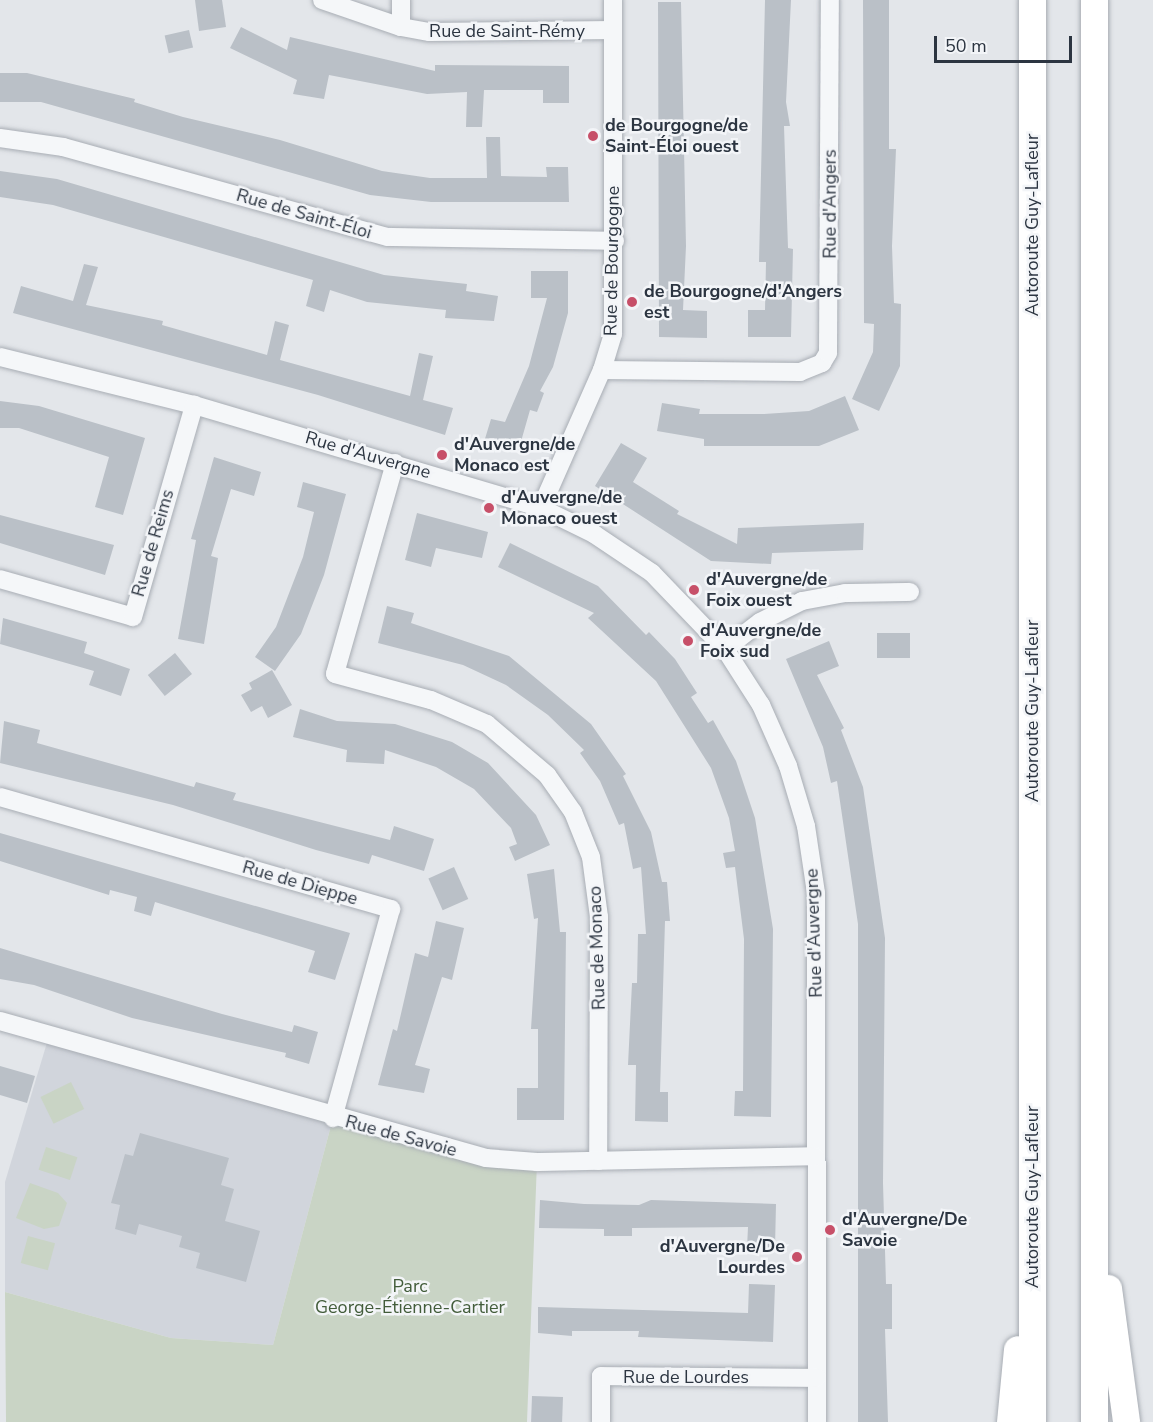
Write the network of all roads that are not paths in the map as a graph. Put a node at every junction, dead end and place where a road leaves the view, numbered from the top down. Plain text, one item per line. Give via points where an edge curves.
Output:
1 (322, 0) edge
2 (401, 0) edge
3 (613, 0) edge
4 (830, 0) edge
5 (1032, 0) edge
6 (1094, 0) edge
7 (401, 27) junction
8 (613, 30) junction
9 (0, 138) edge
10 (615, 241) junction
11 (0, 357) edge
12 (602, 370) junction
13 (194, 405) junction
14 (395, 463) junction
15 (541, 508) junction
16 (0, 579) edge
17 (910, 592) dead end
18 (725, 649) junction
19 (0, 797) edge
20 (0, 1021) edge
21 (333, 1118) junction
22 (814, 1156) junction
23 (598, 1161) junction
24 (1032, 1183) junction
25 (1094, 1186) junction
26 (817, 1378) junction
27 (601, 1422) edge
28 (816, 1422) edge
29 (1010, 1422) edge
30 (1032, 1422) edge
31 (1094, 1422) edge
32 (1126, 1422) edge

1 - 7 street, Rue de Saint-Rémy
2 - 7 street
3 - 8 street, Rue de Bourgogne
4 - 12 street, Rue d'Angers via 828,353 811,370 788,373
5 - 24 highway, Autoroute Guy-Lafleur
6 - 25 highway
7 - 8 street, Rue de Saint-Rémy via 430,32
8 - 10 street, Rue de Bourgogne
9 - 10 street, Rue de Saint-Éloi via 63,147 388,237
10 - 12 street, Rue de Bourgogne via 615,315
11 - 13 street, Rue d'Auvergne
12 - 15 street, Rue de Bourgogne
13 - 14 street, Rue d'Auvergne
13 - 16 street, Rue de Reims via 132,617
14 - 15 street, Rue d'Auvergne
14 - 23 street, Rue de Monaco via 335,674 431,700 487,724 547,775 573,813 591,857 599,917
15 - 18 street, Rue d'Auvergne via 594,534 652,573
17 - 18 street via 845,592 802,602 760,622
18 - 22 street, Rue d'Auvergne via 776,735 806,826 818,927
19 - 21 street, Rue de Dieppe via 391,909
20 - 21 street, Rue de Savoie
21 - 23 street, Rue de Savoie via 508,1161
22 - 23 street, Rue de Savoie
22 - 26 street, Rue d'Auvergne
24 - 29 highway
24 - 30 highway, Autoroute Guy-Lafleur
25 - 31 highway
25 - 32 highway
26 - 27 street, Rue de Lourdes via 601,1376
26 - 28 street, Rue d'Auvergne

